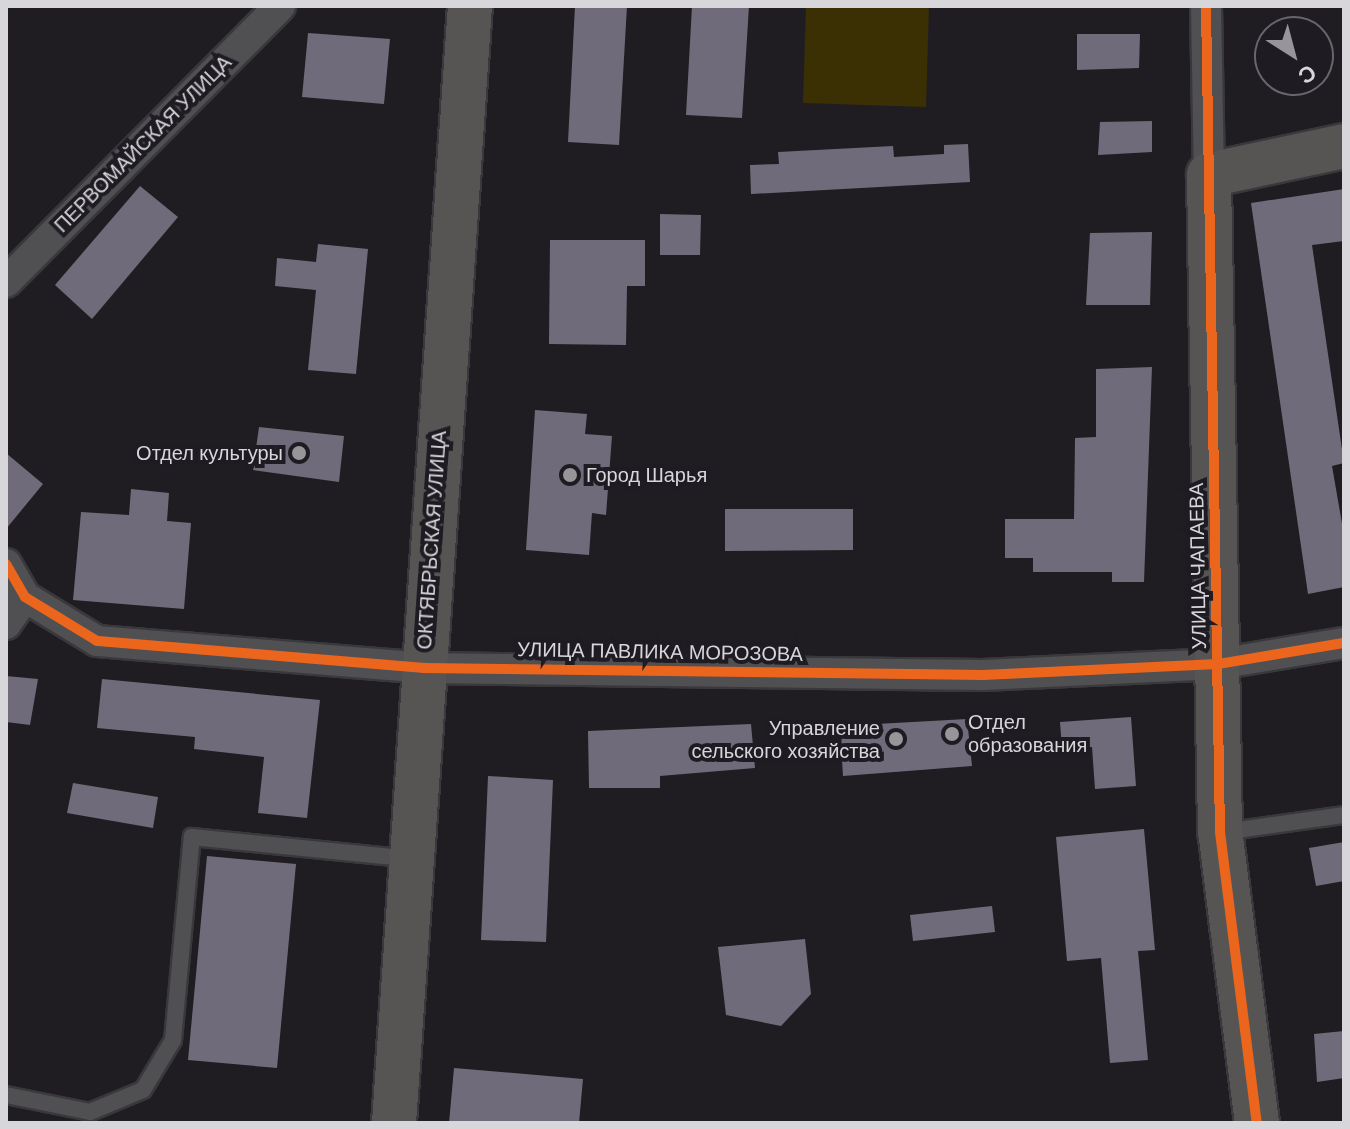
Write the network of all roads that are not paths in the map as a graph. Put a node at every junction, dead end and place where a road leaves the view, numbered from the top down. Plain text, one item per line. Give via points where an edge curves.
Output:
1 (280, 6) edge
2 (470, 6) edge
3 (1206, 6) edge
4 (1344, 146) edge
5 (1209, 175) junction
6 (6, 282) edge
7 (6, 564) edge
8 (25, 597) junction
9 (6, 624) edge
10 (1344, 643) edge
11 (1218, 664) junction
12 (423, 668) junction
13 (1344, 815) edge
14 (1220, 832) junction
15 (411, 859) junction
16 (6, 1095) edge
17 (394, 1123) edge
18 (1257, 1123) edge

1 - 6 street, ПЕРВОМАЙСКАЯ УЛИЦА
2 - 12 main road, ОКТЯБРЬСКАЯ УЛИЦА
3 - 5 street, УЛИЦА ЧАПАЕВА
4 - 5 main road
5 - 11 main road, УЛИЦА ЧАПАЕВА
7 - 8 street, УЛИЦА ПАВЛИКА МОРОЗОВА
8 - 9 street
8 - 12 street, УЛИЦА ПАВЛИКА МОРОЗОВА via 97,641
10 - 11 street, УЛИЦА ПАВЛИКА МОРОЗОВА
11 - 12 street, УЛИЦА ПАВЛИКА МОРОЗОВА via 983,675
11 - 14 main road, УЛИЦА ЧАПАЕВА
12 - 15 main road, ОКТЯБРЬСКАЯ УЛИЦА
13 - 14 lane
14 - 18 main road, УЛИЦА ЧАПАЕВА
15 - 16 lane via 192,837 173,1040 143,1090 90,1112
15 - 17 main road, ОКТЯБРЬСКАЯ УЛИЦА

